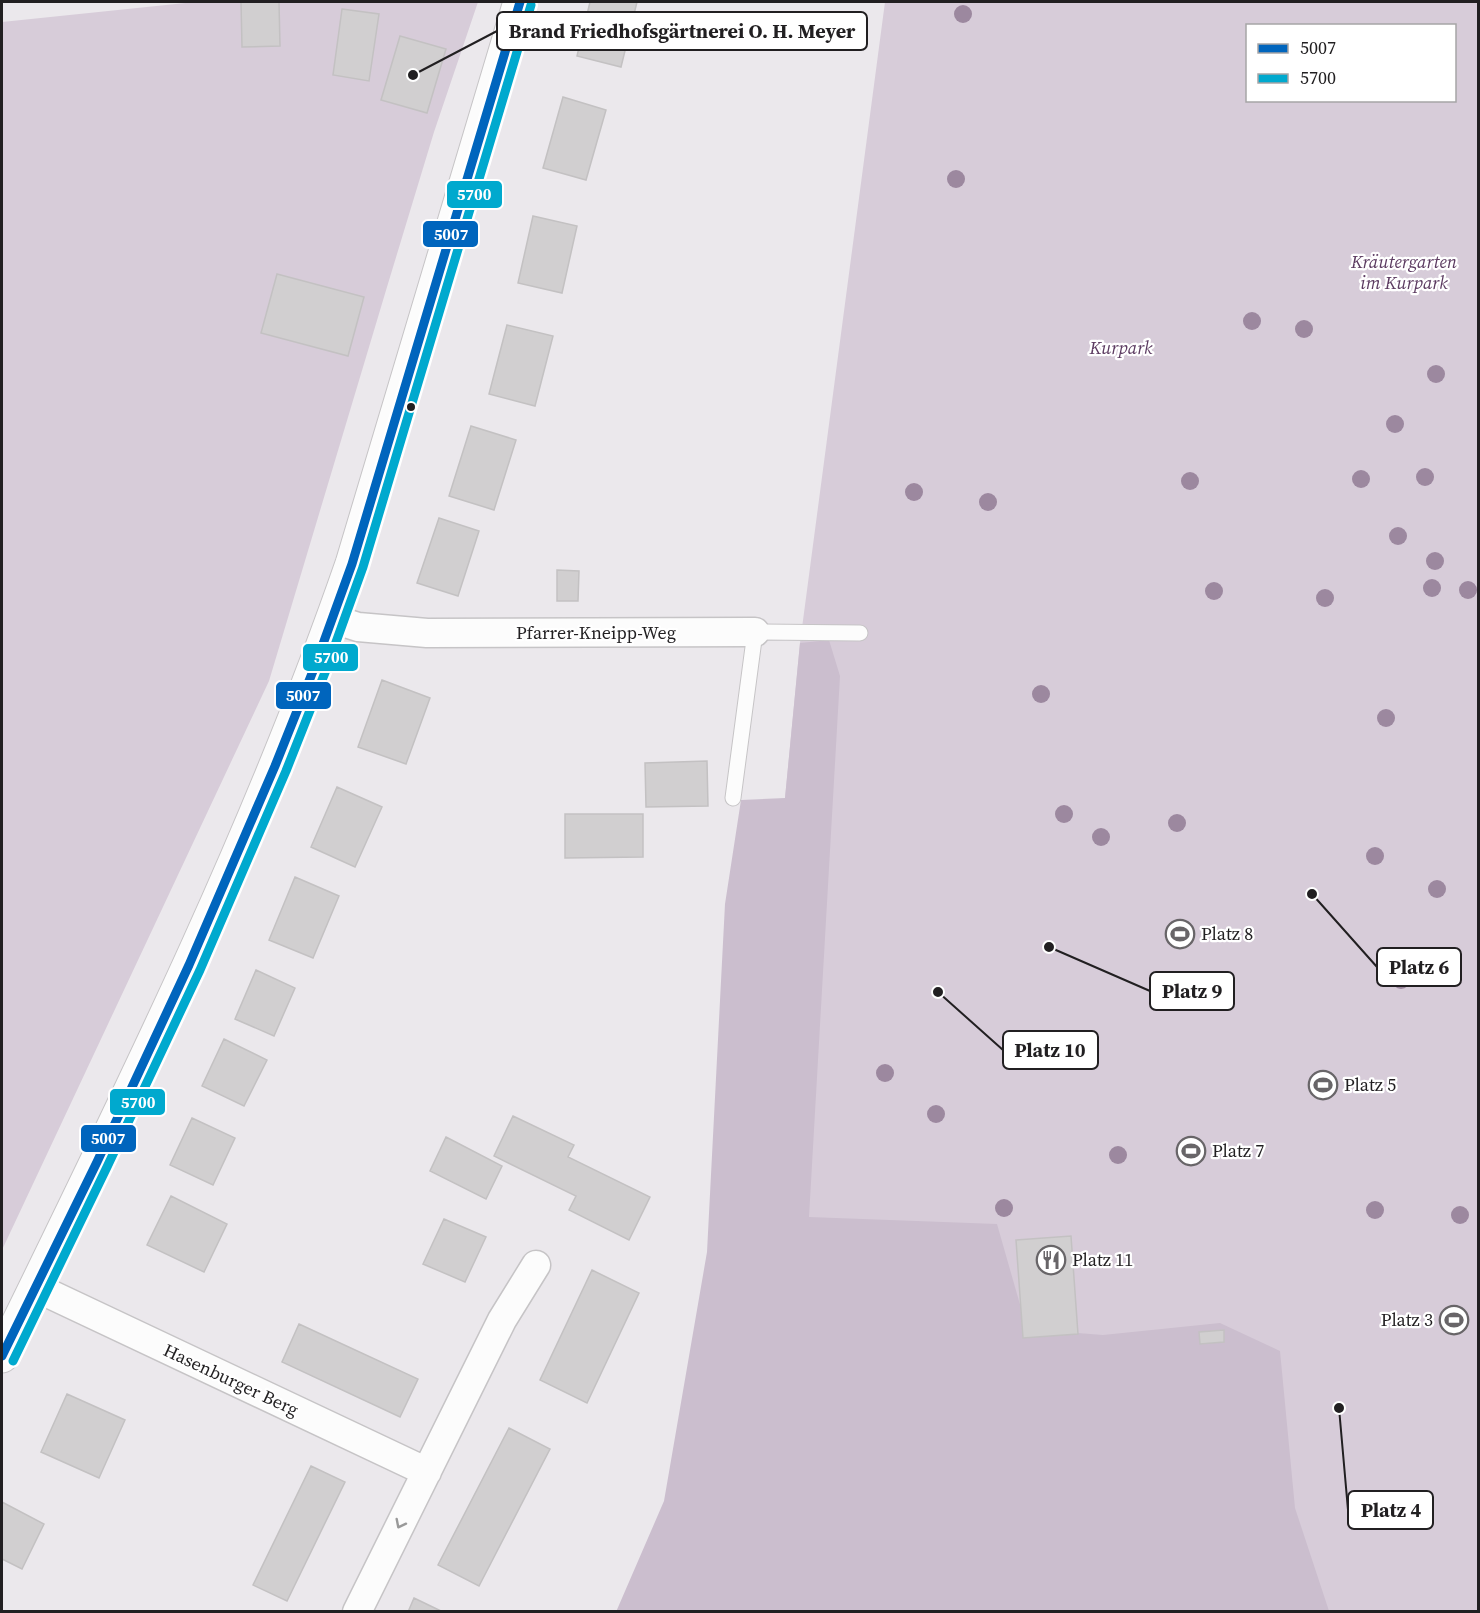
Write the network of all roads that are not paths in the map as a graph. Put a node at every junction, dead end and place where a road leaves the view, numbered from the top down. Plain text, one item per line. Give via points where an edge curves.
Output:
1 (520, 2) edge
2 (333, 619) junction
3 (755, 632) junction
4 (860, 633) dead end
5 (733, 798) dead end
6 (536, 1265) dead end
7 (35, 1287) junction
8 (2, 1356) edge
9 (427, 1472) junction
10 (357, 1611) edge

1 - 2 street
2 - 3 street, Pfarrer-Kneipp-Weg via 358,627 427,633
2 - 7 street via 241,849
3 - 4 lane, Pfarrer-Kneipp-Weg
3 - 5 lane
6 - 9 street via 502,1320
7 - 8 street
7 - 9 street, Hasenburger Berg
9 -> 10 street

